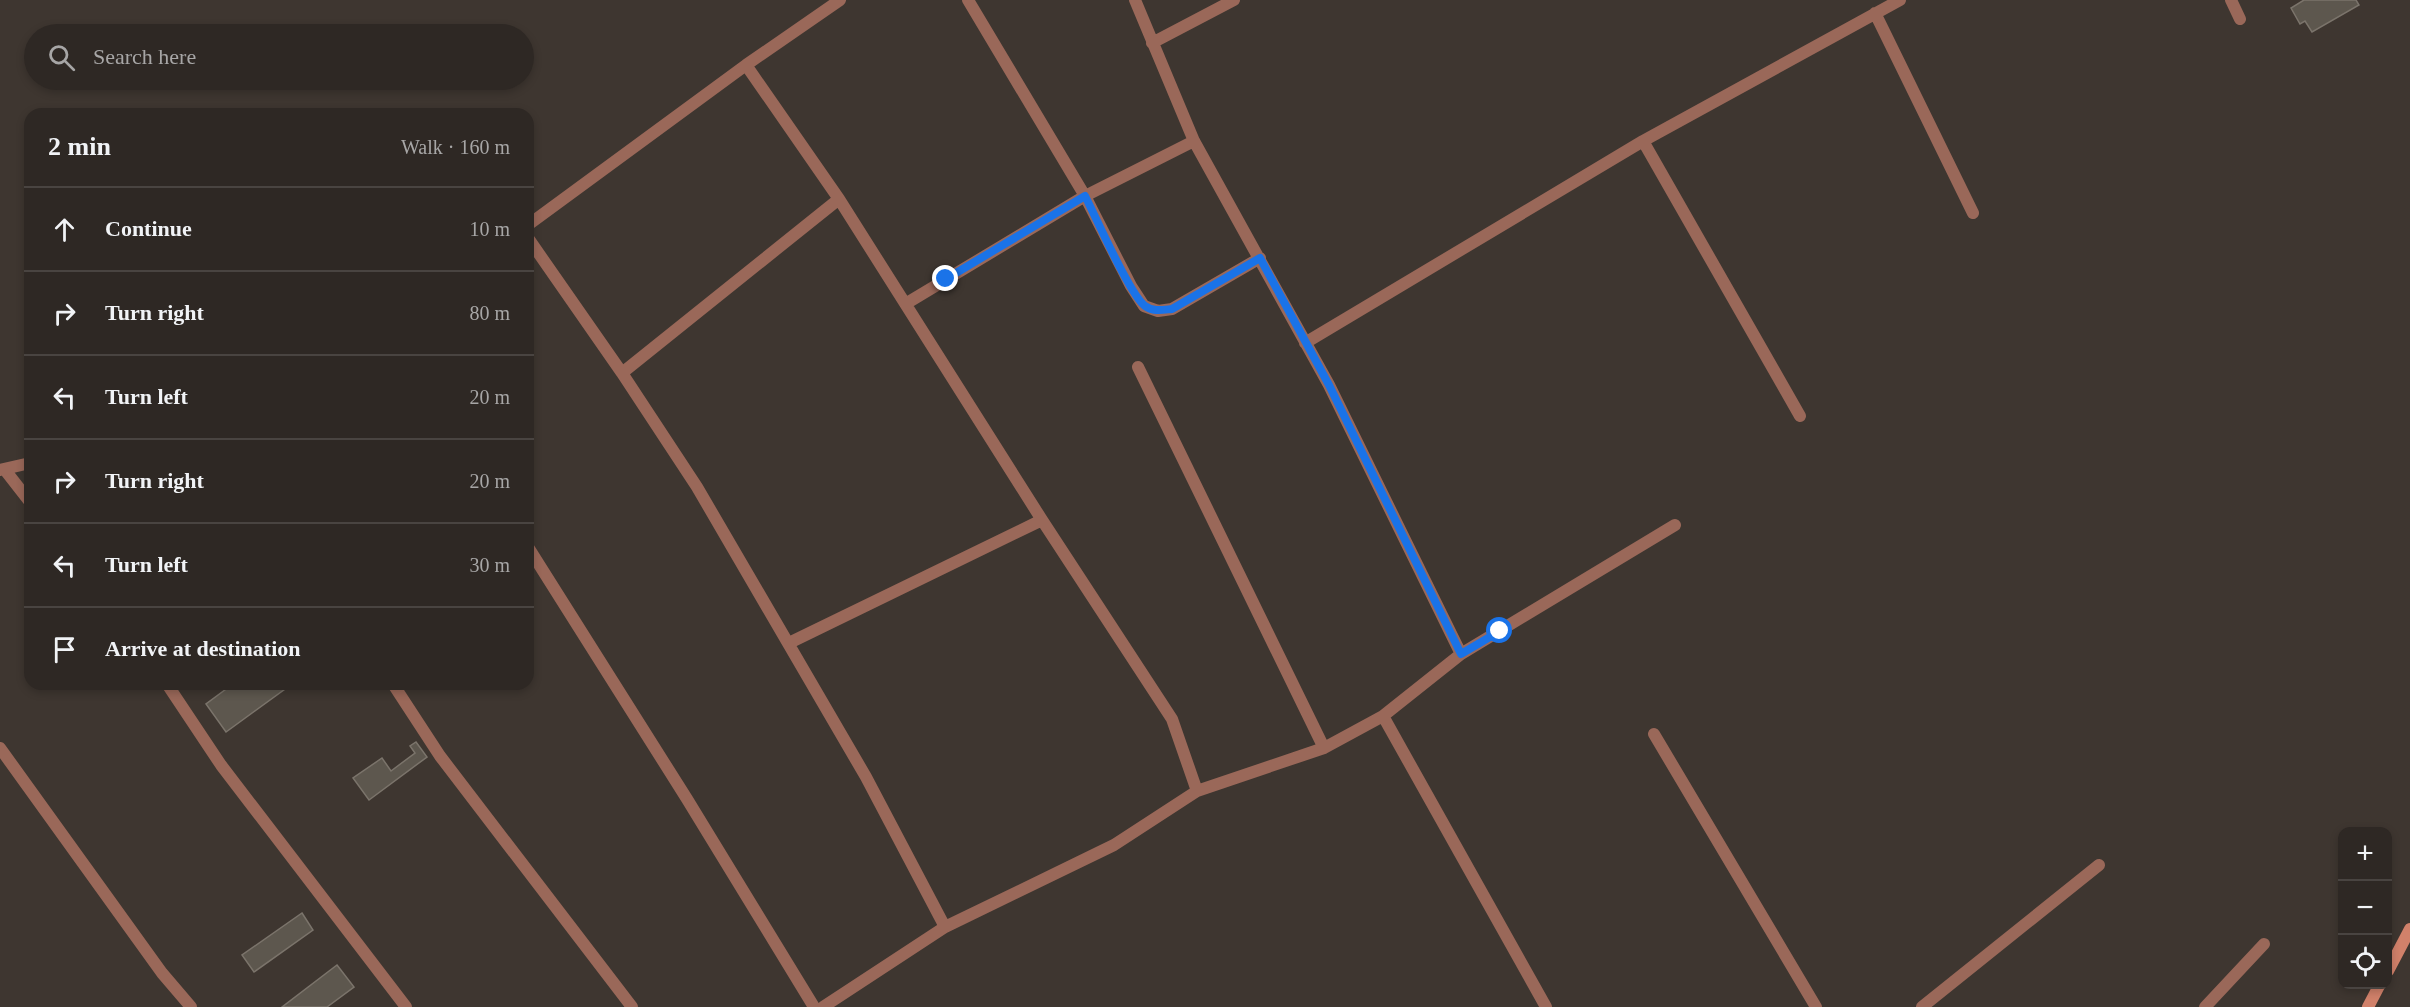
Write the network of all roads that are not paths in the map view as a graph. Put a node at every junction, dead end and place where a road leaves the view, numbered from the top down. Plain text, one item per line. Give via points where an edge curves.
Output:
1 (840, 0) edge
2 (968, 0) edge
3 (1135, 0) edge
4 (1234, 0) edge
5 (1900, 0) edge
6 (2231, 0) edge
7 (1875, 13) junction
8 (2240, 19) dead end
9 (1152, 43) junction
10 (746, 65) junction
11 (1194, 141) junction
12 (1643, 141) junction
13 (1085, 196) junction
14 (839, 199) junction
15 (1973, 213) dead end
16 (534, 221) edge
17 (534, 247) edge
18 (1260, 258) junction
19 (907, 303) junction
20 (1305, 343) junction
21 (1138, 367) dead end
22 (622, 373) junction
23 (1800, 416) dead end
24 (24, 464) edge
25 (2, 470) edge
26 (24, 495) edge
27 (1042, 520) junction
28 (1675, 525) dead end
29 (534, 556) edge
30 (789, 643) junction
31 (1461, 654) junction
32 (170, 690) edge
33 (397, 690) edge
34 (1383, 716) junction
35 (1654, 734) dead end
36 (0, 748) edge
37 (1324, 748) junction
38 (1197, 791) junction
39 (2098, 864) dead end
40 (945, 927) junction
41 (2410, 929) edge
42 (2264, 944) dead end
43 (2392, 963) edge
44 (2377, 989) edge
45 (191, 1007) edge
46 (406, 1007) edge
47 (632, 1007) edge
48 (814, 1007) edge
49 (823, 1007) edge
50 (1546, 1007) edge
51 (1816, 1007) edge
52 (1922, 1007) edge
53 (2205, 1007) edge
54 (2368, 1007) edge

1 - 10 street
2 - 13 street
3 - 9 street
4 - 9 street
5 - 7 street
6 - 8 street
7 - 12 street
7 - 15 street
9 - 11 street
10 - 14 street
10 - 16 street
11 - 13 street
11 - 18 street
12 - 20 street
12 - 23 street
13 - 18 street via 1131,286 1144,306 1158,311 1172,309
13 - 19 street
14 - 19 street
14 - 22 street
17 - 22 street
18 - 20 street
19 - 27 street
20 - 31 street
21 - 37 street
22 - 30 street via 697,487
24 - 25 street
25 - 26 street
27 - 30 street
27 - 38 street via 1172,719
28 - 31 street
29 - 48 street
30 - 40 street
31 - 34 street
32 - 46 street via 221,765
33 - 47 street via 440,756
34 - 37 street
34 - 50 street
35 - 51 street
36 - 45 street via 162,974
37 - 38 street
38 - 40 street via 1114,845
39 - 52 street
40 - 49 street
41 - 43 main road
42 - 53 street
44 - 54 main road

